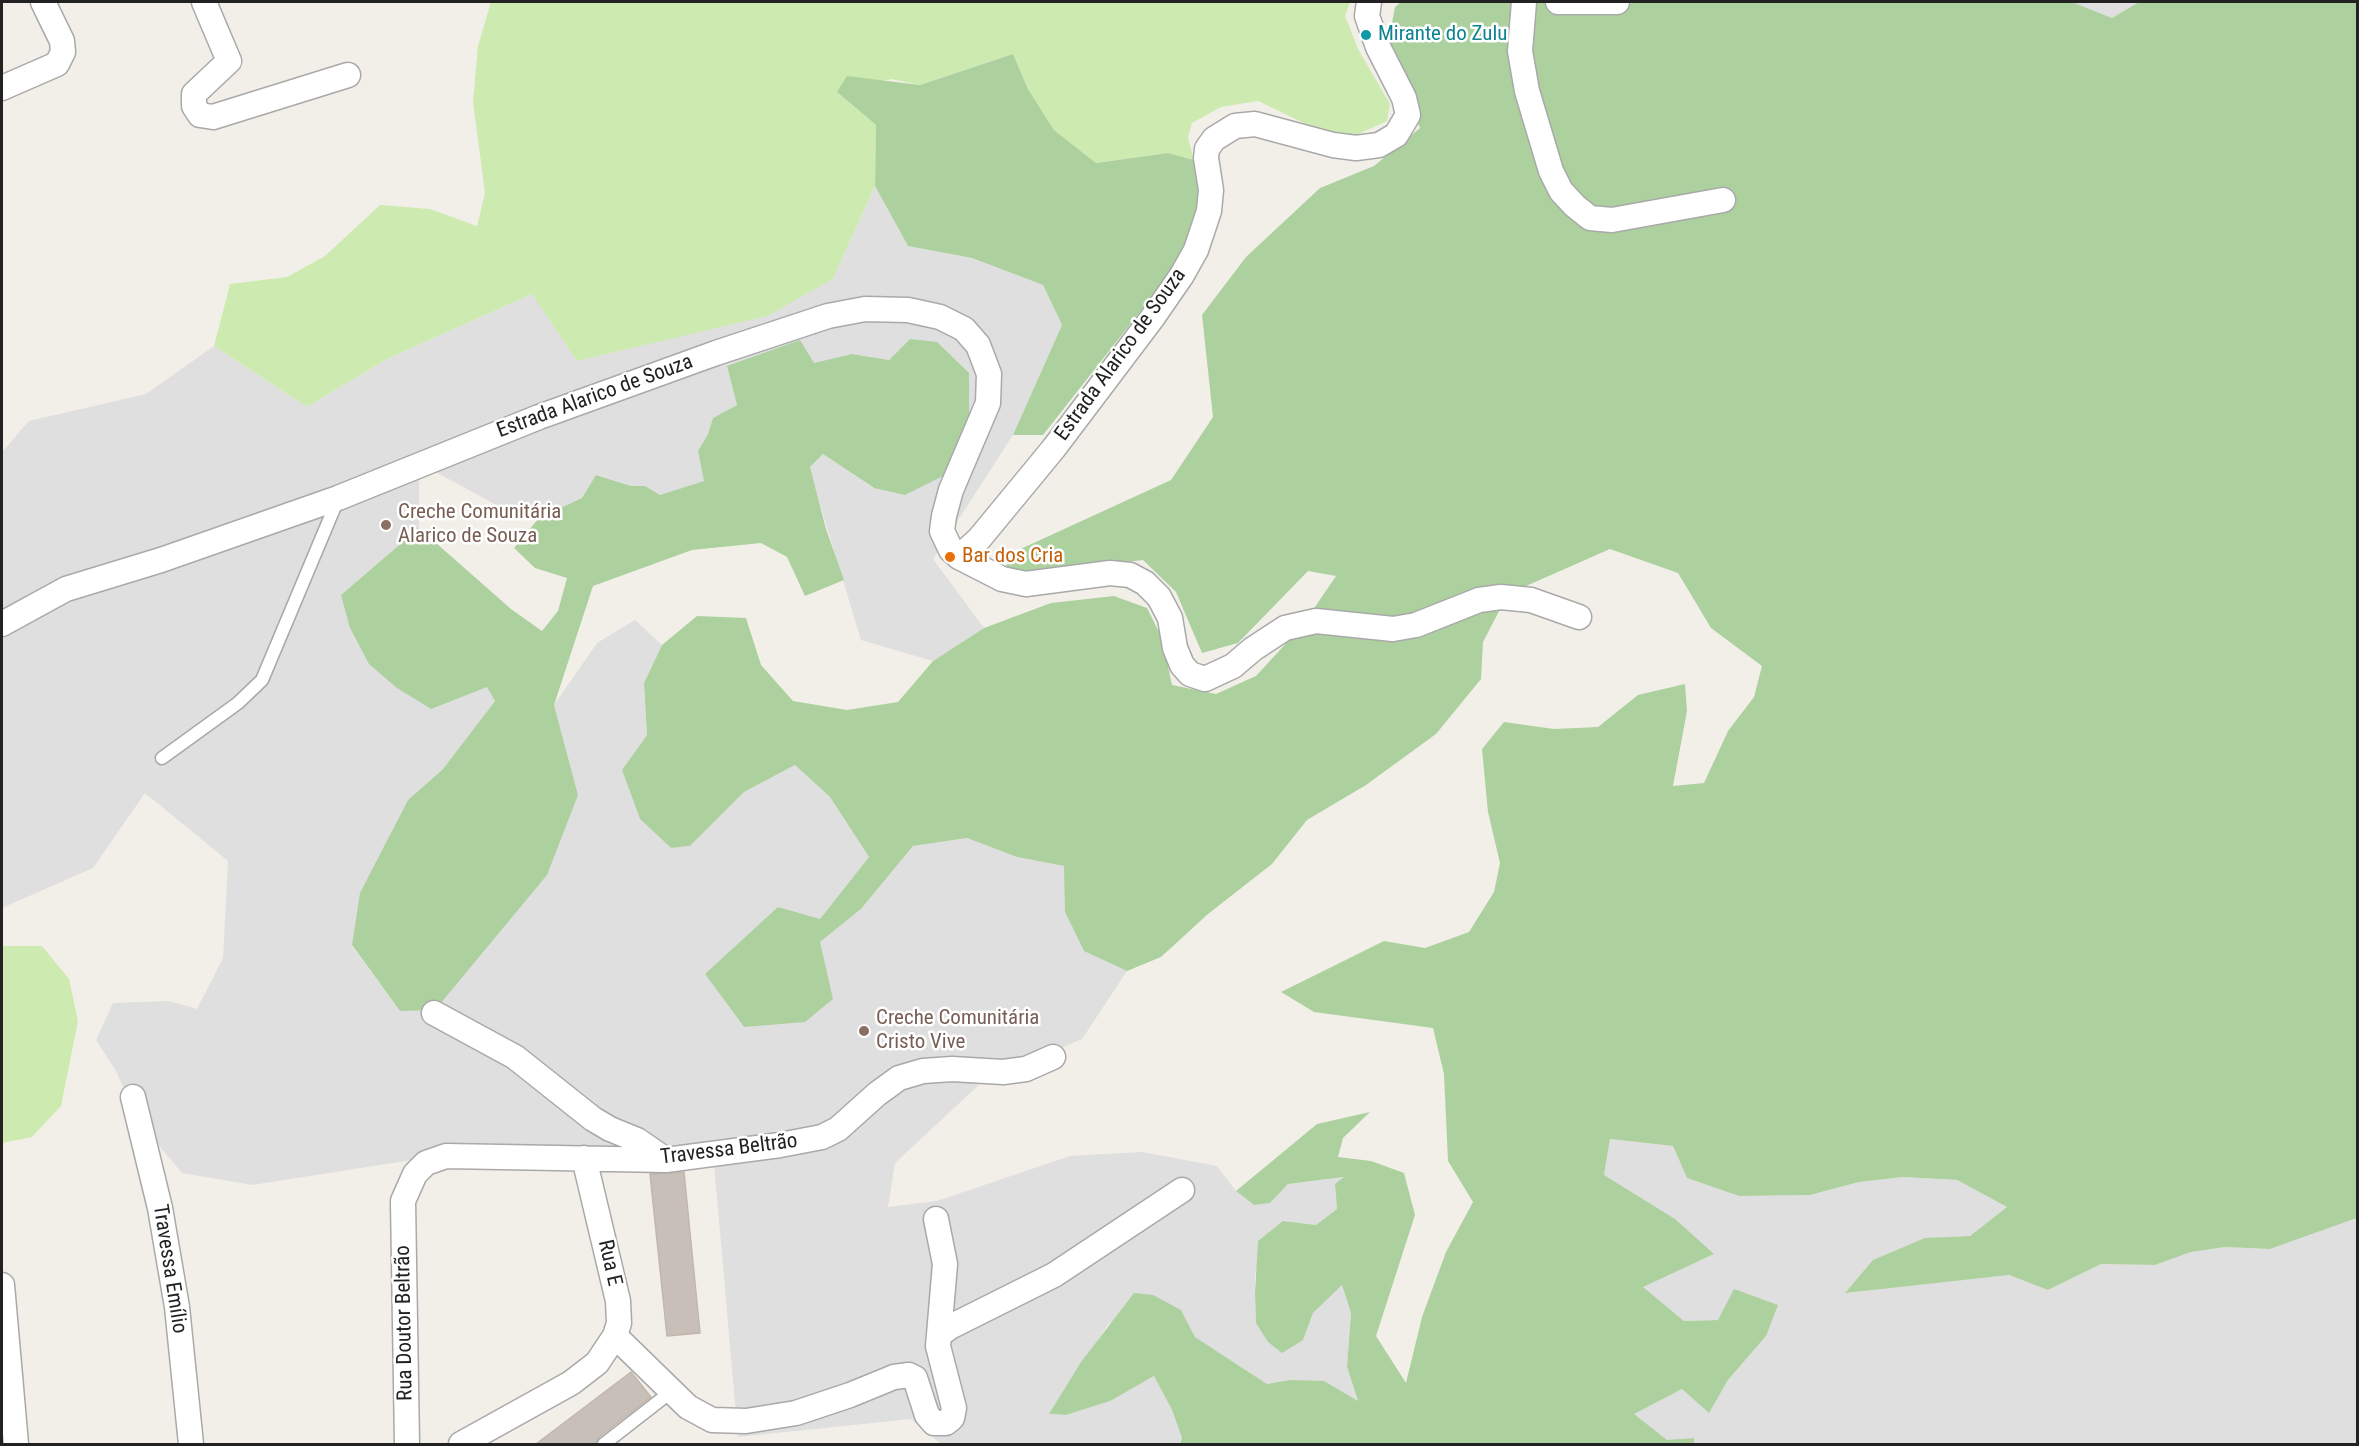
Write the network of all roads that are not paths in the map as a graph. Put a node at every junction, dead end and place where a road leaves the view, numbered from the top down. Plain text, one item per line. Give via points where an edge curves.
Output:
1 (43, 2) edge
2 (204, 2) edge
3 (1369, 2) edge
4 (1524, 2) edge
5 (1558, 2) edge
6 (1617, 2) edge
7 (348, 75) dead end
8 (2, 88) edge
9 (1723, 200) dead end
10 (338, 498) junction
11 (959, 556) junction
12 (1579, 617) dead end
13 (2, 624) edge
14 (162, 758) dead end
15 (434, 1013) dead end
16 (1053, 1058) dead end
17 (133, 1096) dead end
18 (584, 1158) junction
19 (666, 1160) junction
20 (1182, 1190) dead end
21 (403, 1201) joint
22 (936, 1219) dead end
23 (2, 1285) edge
24 (939, 1335) junction
25 (615, 1336) junction
26 (672, 1390) junction
27 (16, 1444) edge
28 (191, 1444) edge
29 (407, 1444) edge
30 (461, 1444) edge
31 (604, 1444) edge

1 - 8 street via 62,41 63,52 57,64
2 - 7 street via 229,62 194,94 194,106 200,116 213,117
3 - 11 street, Estrada Alarico de Souza via 1367,16 1408,115 1396,135 1379,145 1356,148 1255,124 1235,126 1214,139 1206,159 1211,190 1209,212 1196,250 1182,275 1054,448 979,539
4 - 9 street via 1520,51 1527,91 1551,171 1561,191 1575,206 1590,218 1612,220
5 - 6 street
10 - 11 street, Estrada Alarico de Souza via 539,417 786,329 865,309 908,310 940,317 964,329 978,345 989,374 988,403 944,516 942,531 951,550
10 - 13 street, Estrada Alarico de Souza via 66,589
10 - 14 lane via 262,680 238,703
11 - 12 street, Estrada Alarico de Souza via 1002,579 1026,584 1110,573 1130,575 1159,597 1170,618 1182,665 1190,674 1205,679 1233,666 1285,628 1316,621 1393,629 1416,625 1479,600 1501,597 1531,600
15 - 19 street via 515,1058 593,1119 637,1140
16 - 19 street, Travessa Beltrão via 1026,1069 1003,1072 923,1071 899,1078 838,1129 822,1137
17 - 28 street, Travessa Emílio via 170,1263
18 - 19 street, Travessa Beltrão
18 - 21 street, Travessa Beltrão via 446,1156 426,1163 415,1174
18 - 25 street, Rua E via 618,1301
20 - 24 street via 1054,1275
21 - 29 street, Rua Doutor Beltrão
22 - 24 street via 945,1264
23 - 27 street
24 - 26 street via 938,1346 954,1408 946,1423 934,1423 927,1415 915,1378 909,1375 796,1413 746,1421 712,1420 688,1407
25 - 26 street
25 - 30 street, Rua E via 597,1363 571,1383
26 - 31 lane

